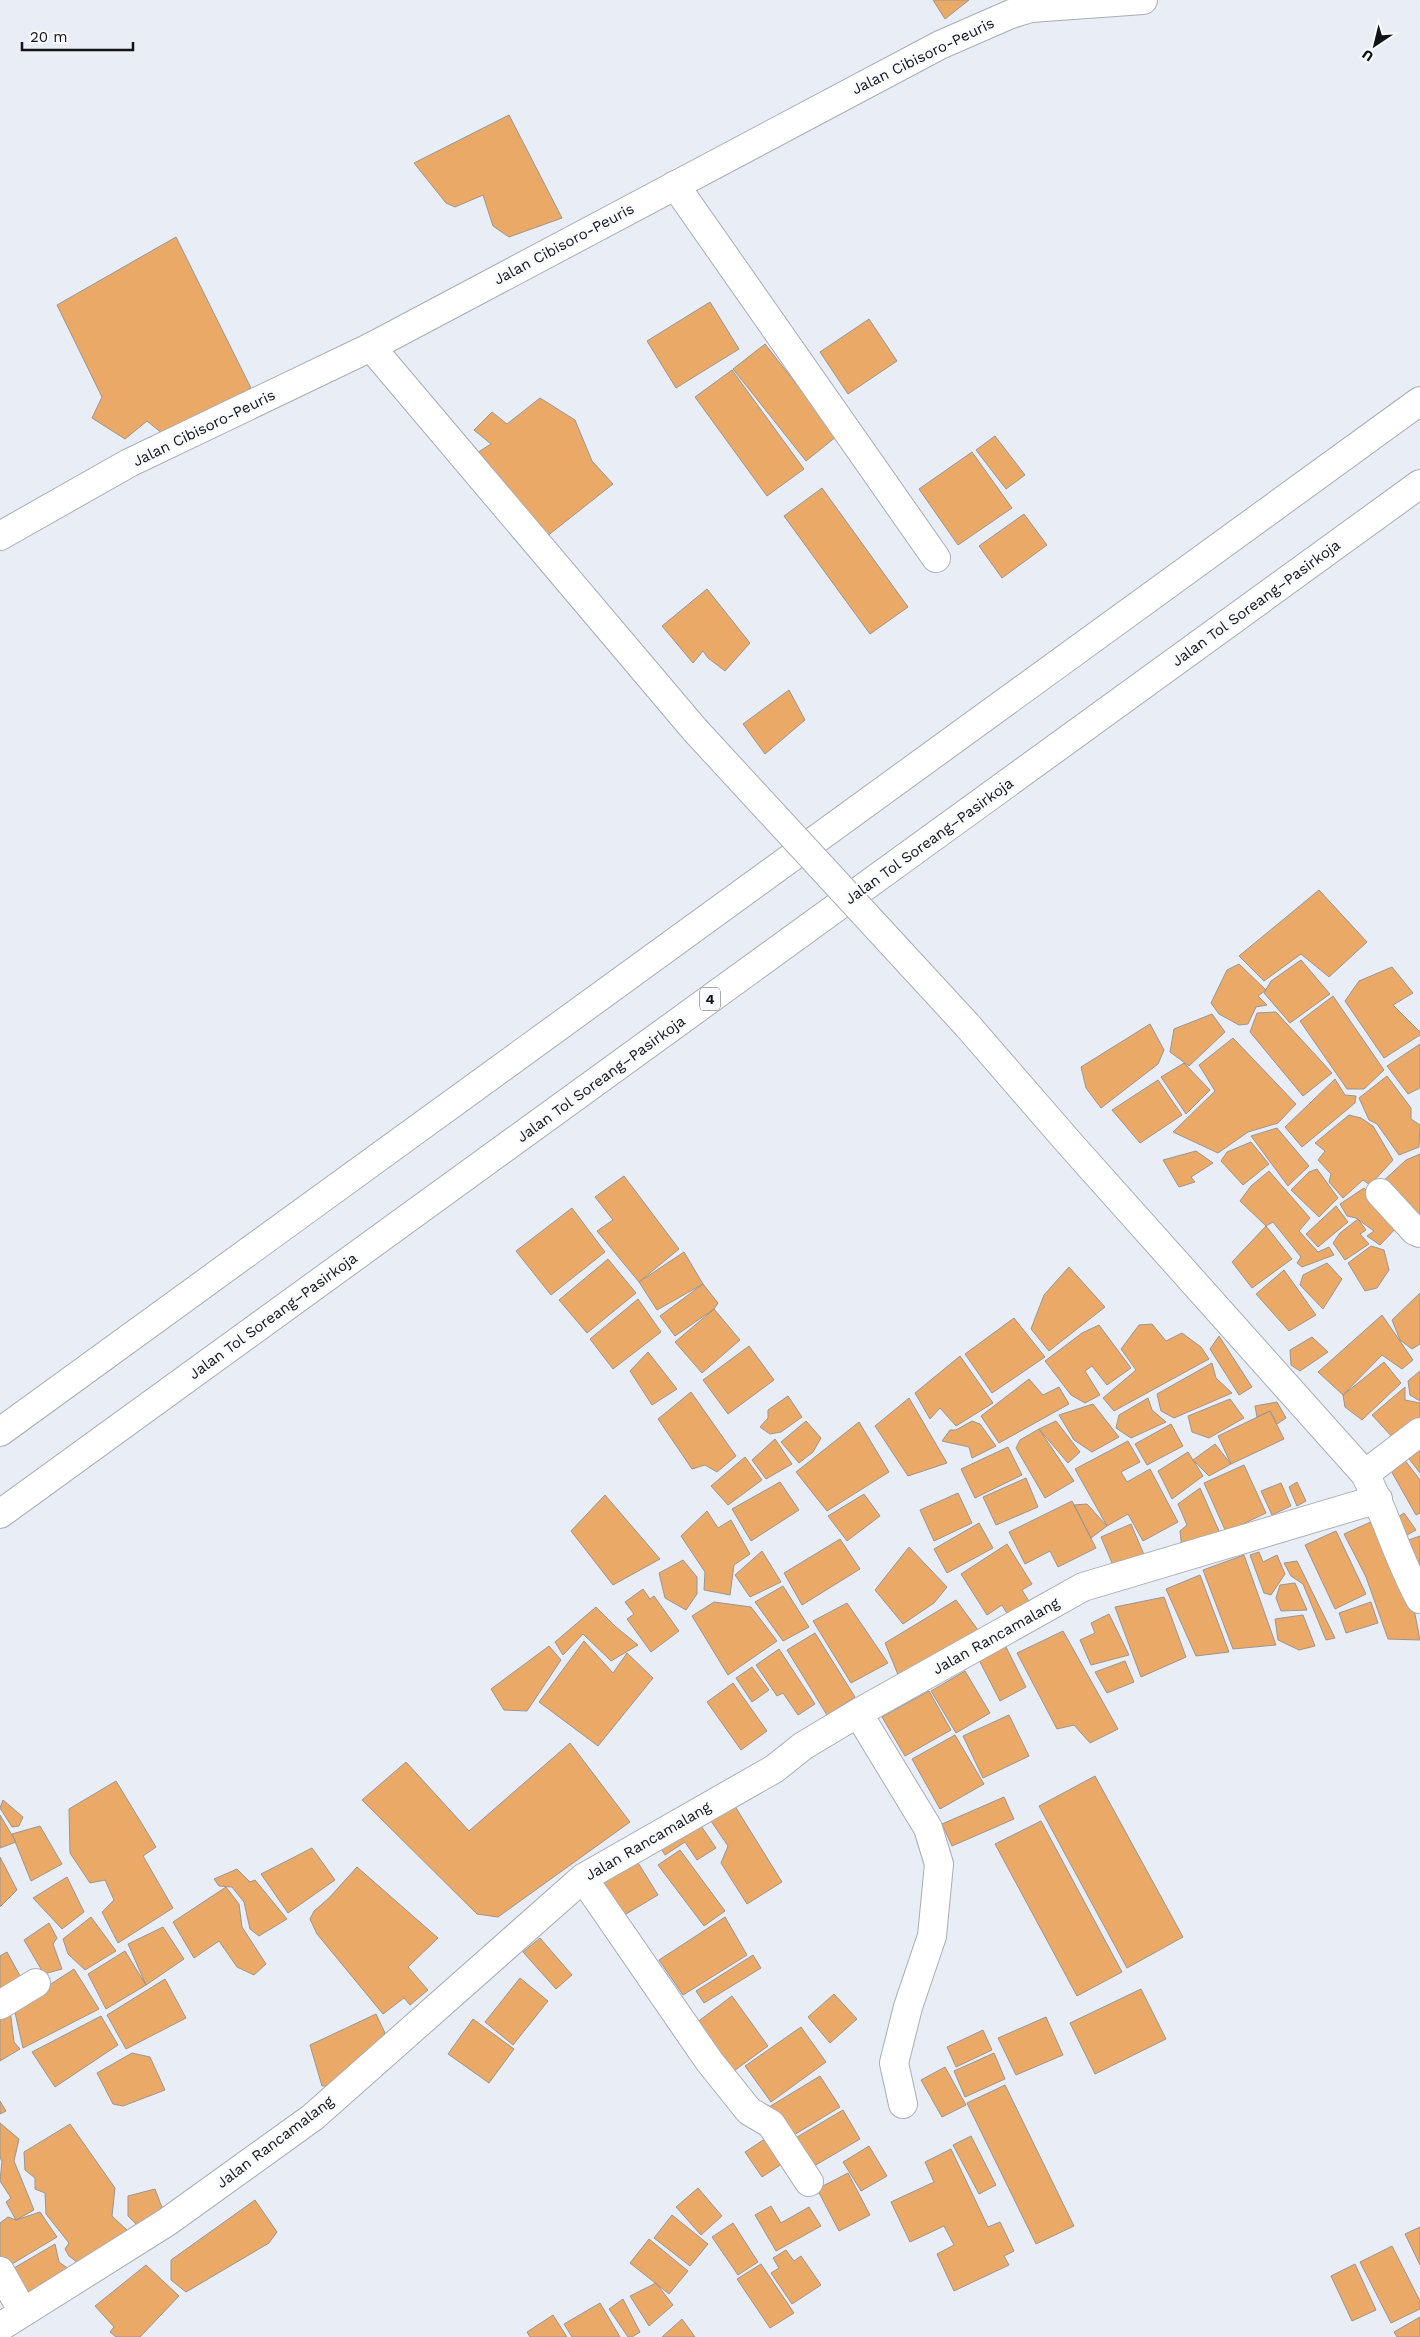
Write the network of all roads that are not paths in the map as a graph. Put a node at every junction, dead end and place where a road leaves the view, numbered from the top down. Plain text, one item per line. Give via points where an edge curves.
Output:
1 (1143, 0) edge
2 (675, 185) junction
3 (371, 348) junction
4 (1420, 402) edge
5 (1420, 484) edge
6 (0, 536) edge
7 (936, 558) dead end
8 (1380, 1193) dead end
9 (1420, 1233) edge
10 (0, 1432) edge
11 (1420, 1432) edge
12 (1365, 1474) junction
13 (1378, 1498) junction
14 (0, 1514) edge
15 (1420, 1599) edge
16 (858, 1713) junction
17 (583, 1878) junction
18 (36, 1983) dead end
19 (0, 2005) edge
20 (903, 2104) dead end
21 (809, 2182) dead end
22 (0, 2271) edge
23 (23, 2312) junction
24 (0, 2327) edge

1 - 2 main road, Jalan Cibisoro-Peuris via 1031,8 1011,14 940,45
2 - 3 main road, Jalan Cibisoro-Peuris
2 - 7 main road
3 - 6 main road, Jalan Cibisoro-Peuris via 129,463
3 - 12 main road, bridge via 695,730 967,1025
4 - 10 main road
5 - 14 main road, Jalan Tol Soreang–Pasirkoja / 4
8 - 9 main road via 1414,1231
11 - 12 main road
12 - 13 main road
13 - 15 main road via 1404,1569
13 - 16 main road, Jalan Rancamalang via 1084,1587
16 - 17 main road, Jalan Rancamalang via 803,1746 774,1769
16 - 20 main road via 928,1828 939,1864 932,1936 908,2007 894,2063
17 - 21 main road via 709,2061 749,2111 771,2124
17 - 23 main road, Jalan Rancamalang via 313,2117 167,2222
18 - 19 main road
22 - 23 main road
23 - 24 main road, Jalan Rancamalang

